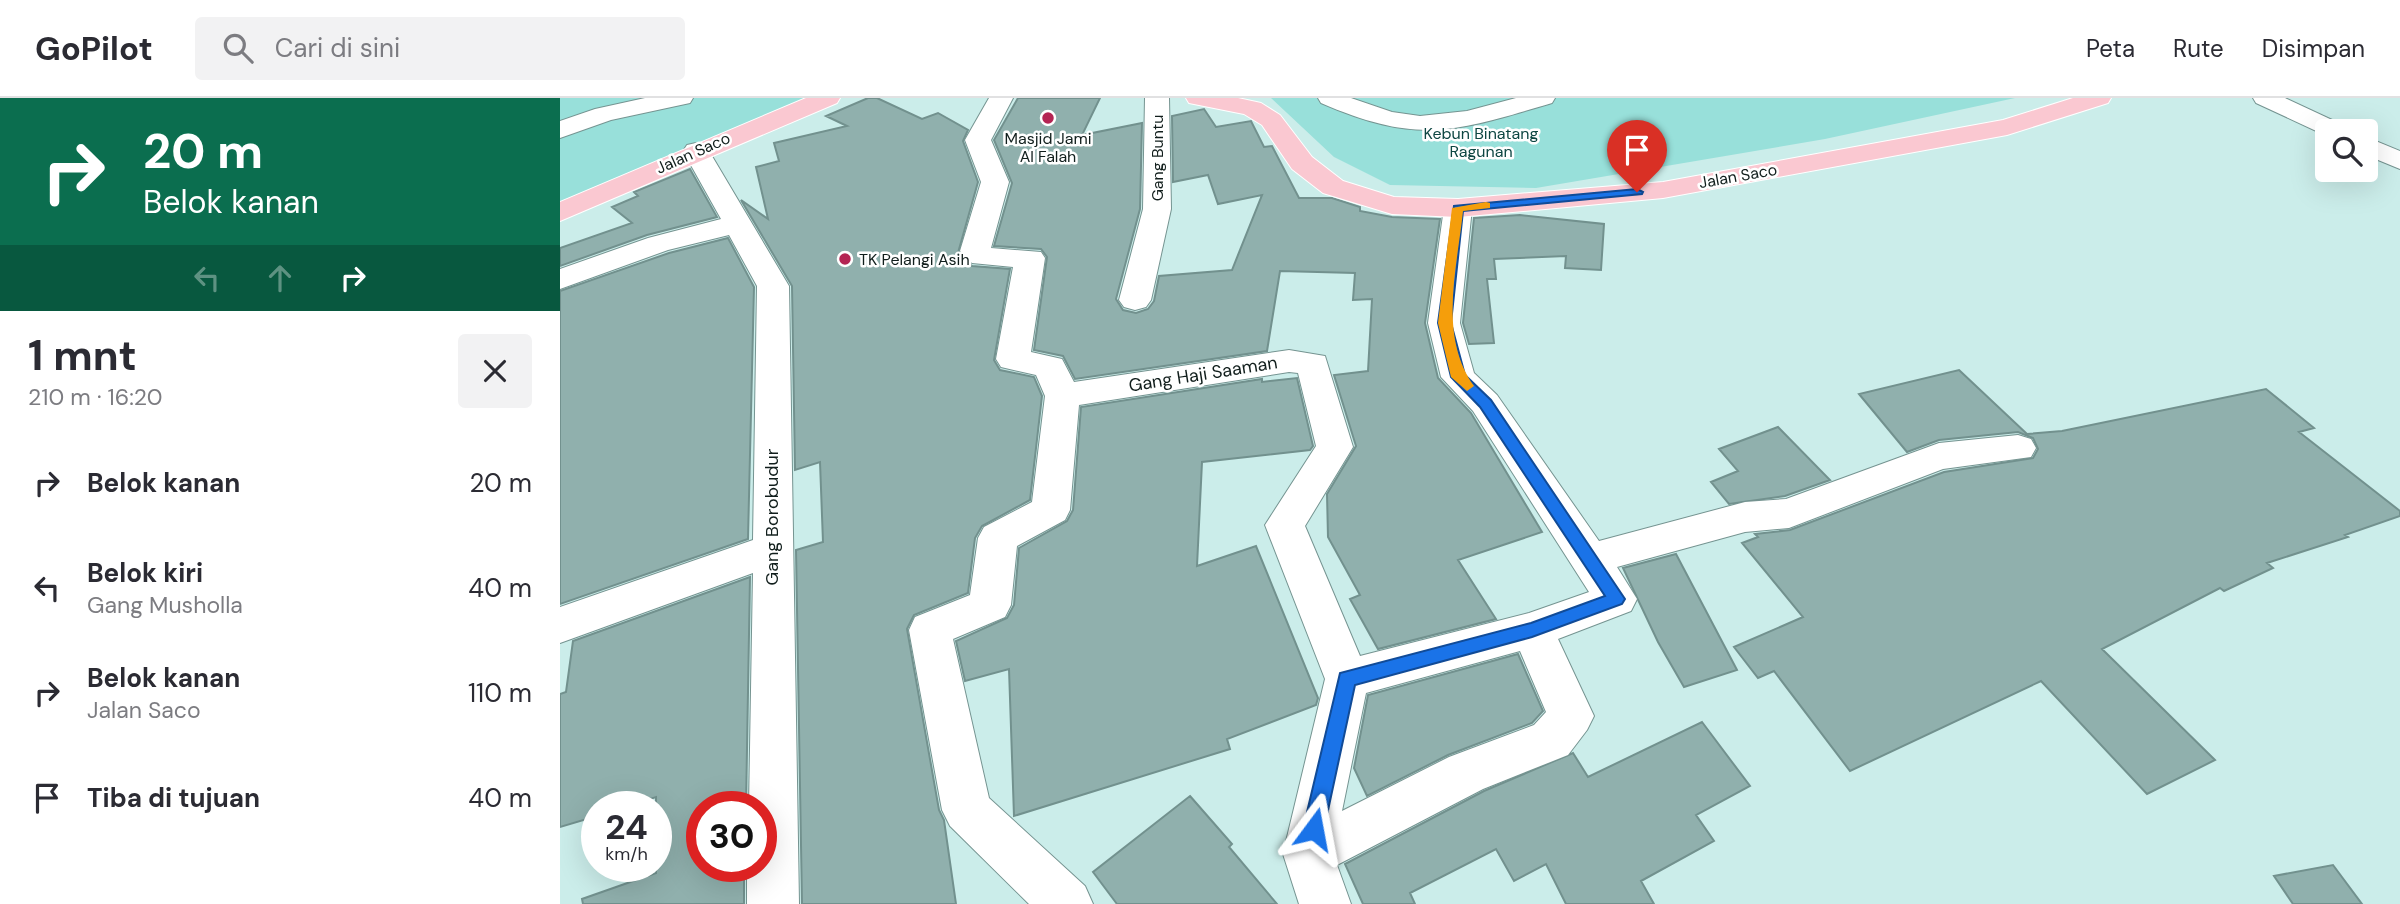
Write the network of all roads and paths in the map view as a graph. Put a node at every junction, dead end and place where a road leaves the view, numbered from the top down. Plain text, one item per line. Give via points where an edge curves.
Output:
1 (681, 98) edge
2 (828, 98) edge
3 (1001, 98) edge
4 (1157, 98) edge
5 (1198, 98) edge
6 (1330, 98) edge
7 (1543, 98) edge
8 (2099, 98) edge
9 (2264, 98) edge
10 (2315, 121) edge
11 (560, 130) edge
12 (696, 151) junction
13 (2378, 151) edge
14 (2400, 161) edge
15 (1458, 208) junction
16 (560, 212) edge
17 (737, 223) junction
18 (560, 280) edge
19 (1135, 300) dead end
20 (1062, 396) junction
21 (2018, 448) dead end
22 (771, 550) junction
23 (1589, 559) junction
24 (560, 625) edge
25 (1532, 630) junction
26 (1347, 679) junction
27 (1308, 854) junction
28 (774, 904) edge
29 (1067, 904) edge
30 (1325, 904) edge

1 - 11 street via 604,114
2 - 12 main road, Jalan Saco
3 - 20 street via 978,140 995,182 975,251 983,257 1031,258 1013,359 1050,367
4 - 19 street, Gang Buntu via 1157,209
5 - 15 main road, Jalan Saco via 1252,108 1271,120 1302,163 1333,187 1392,205
6 - 7 street via 1364,113 1419,124 1475,117
8 - 15 main road, Jalan Saco via 2007,127 1663,190
9 - 10 street
12 - 16 main road, Jalan Saco
12 - 17 street, Gang Borobudur
13 - 14 street
15 - 23 street via 1444,323 1458,377 1485,403
17 - 18 street via 658,244
17 - 22 street, Gang Borobudur via 773,286
20 - 26 street, Gang Haji Saaman via 1289,360 1313,364 1335,447 1285,525
20 - 29 street via 1051,510 998,538 990,605 929,630 967,810
21 - 23 street via 1939,456 1789,513 1745,517
22 - 24 street
22 - 28 street, Gang Borobudur
23 - 25 street via 1616,599
25 - 26 street
25 - 27 street via 1571,716 1551,740 1466,773
26 - 27 street
27 - 30 street

